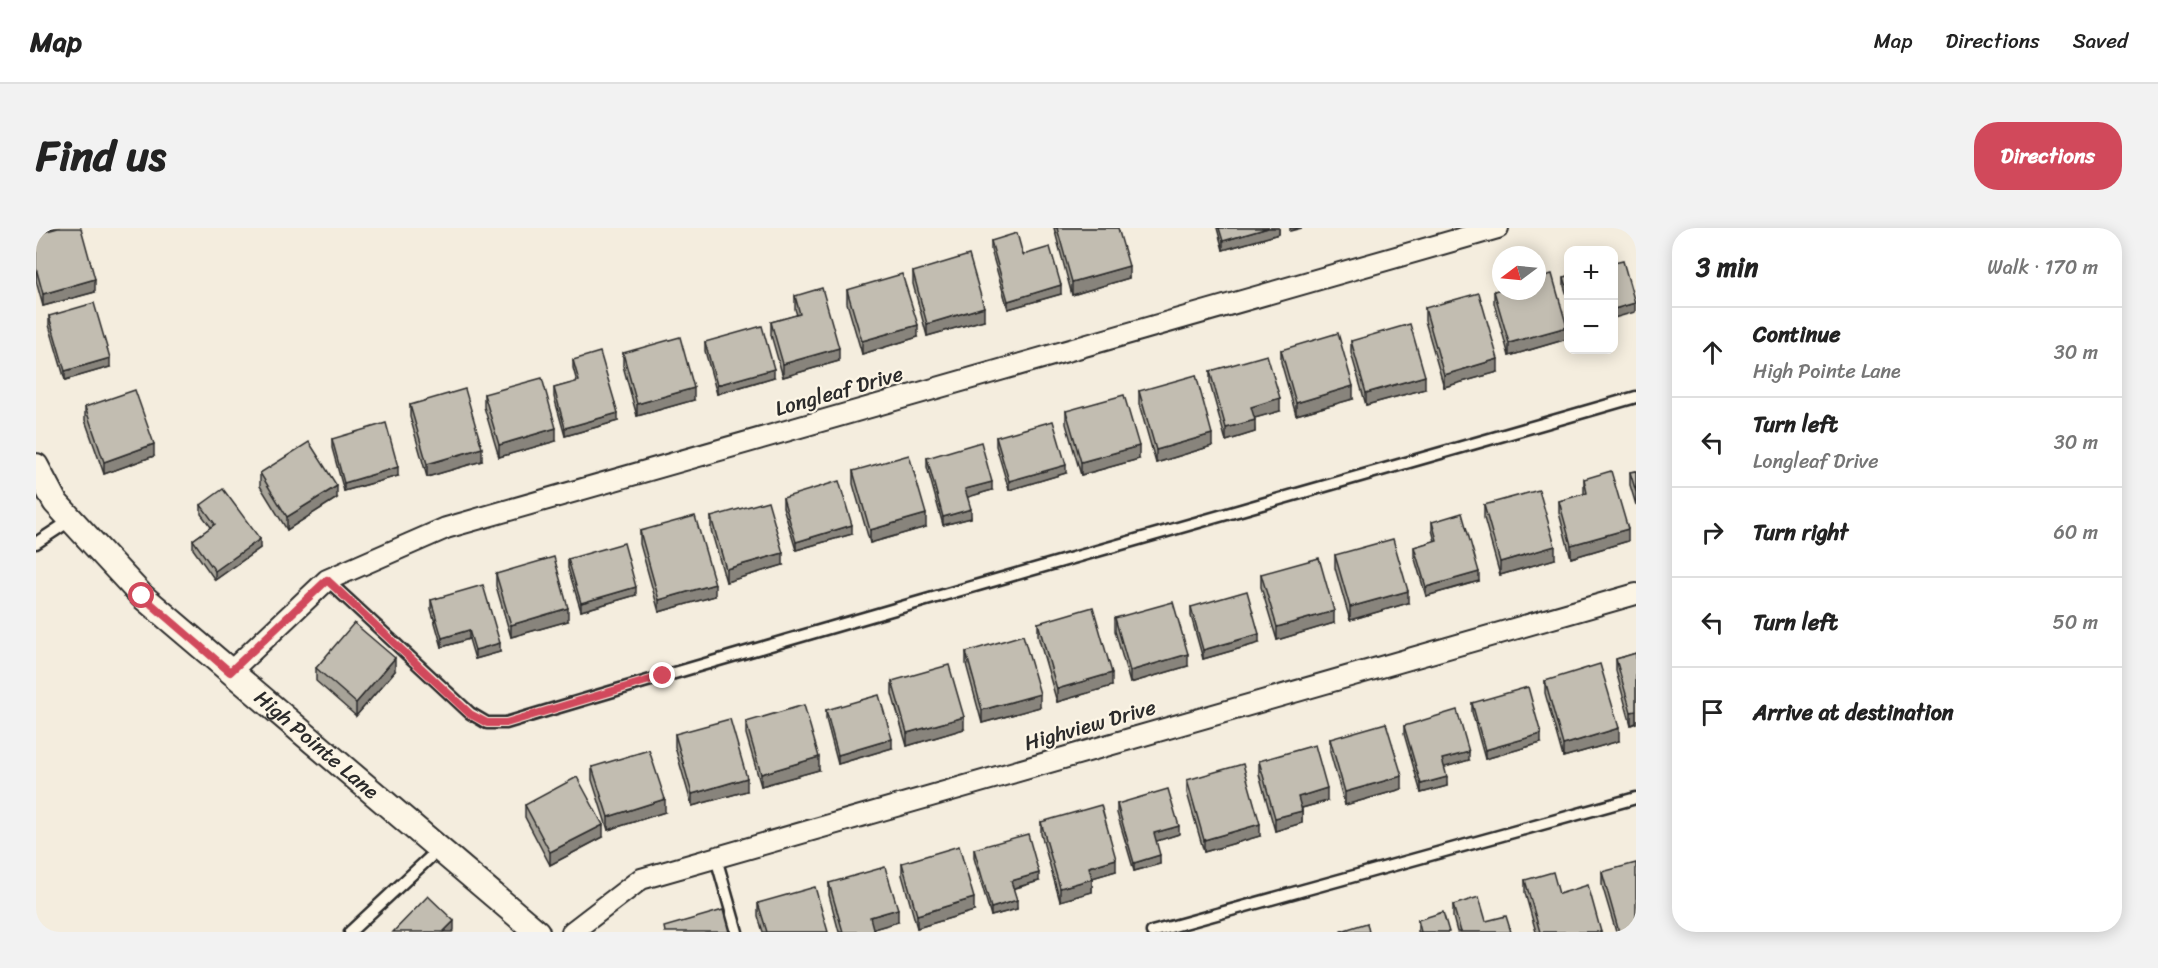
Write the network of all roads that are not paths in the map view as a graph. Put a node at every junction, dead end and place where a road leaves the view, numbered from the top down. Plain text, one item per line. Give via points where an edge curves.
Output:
1 (1498, 228) edge
2 (1636, 397) edge
3 (36, 466) edge
4 (71, 520) junction
5 (36, 543) edge
6 (327, 580) junction
7 (1636, 594) edge
8 (230, 672) junction
9 (1636, 798) edge
10 (439, 849) junction
11 (716, 858) junction
12 (350, 932) edge
13 (537, 932) edge
14 (572, 932) edge
15 (737, 932) edge
16 (1152, 932) edge

1 - 6 street, Longleaf Drive via 446,528
2 - 6 lane via 506,723 487,723 470,714
3 - 4 street, High Pointe Lane via 55,502
4 - 5 lane
4 - 8 street, High Pointe Lane via 142,596
6 - 8 street, Longleaf Drive
7 - 11 street, Highview Drive
8 - 10 street, High Pointe Lane
9 - 16 lane
10 - 12 lane
10 - 13 street, High Pointe Lane
11 - 14 street, Highview Drive via 641,879
11 - 15 lane

